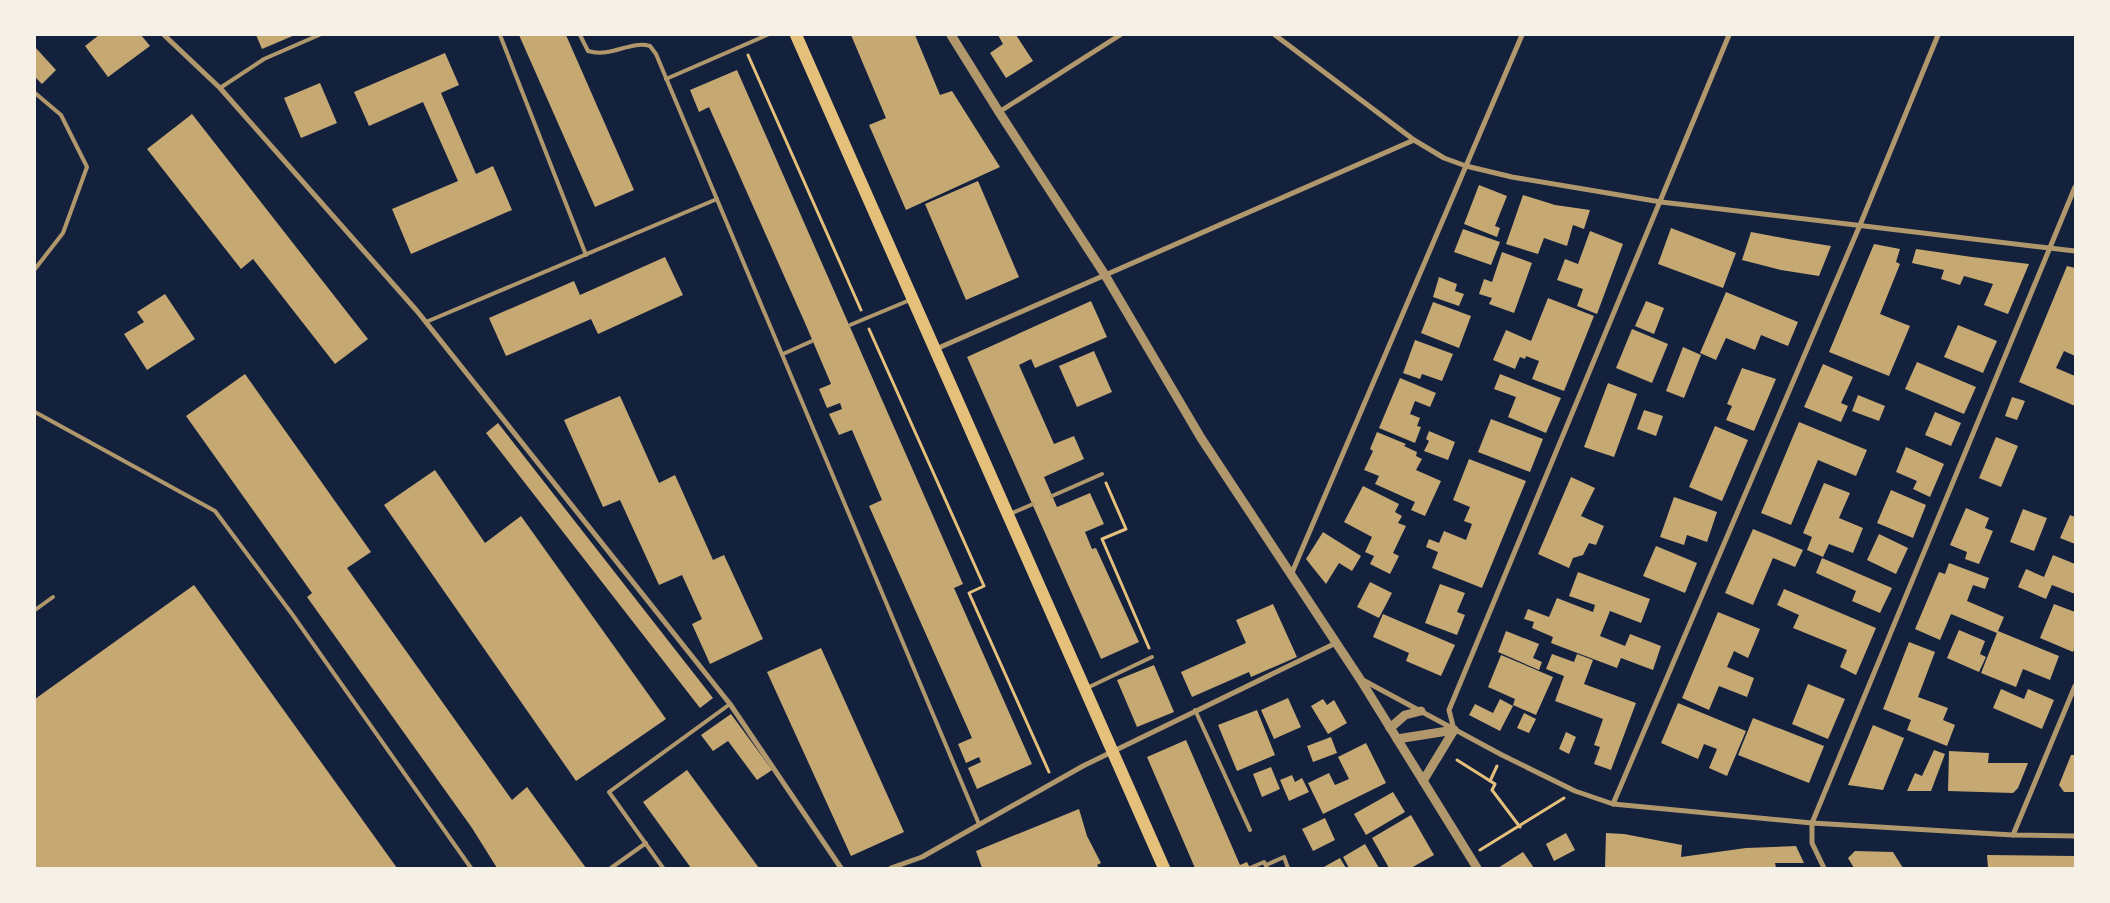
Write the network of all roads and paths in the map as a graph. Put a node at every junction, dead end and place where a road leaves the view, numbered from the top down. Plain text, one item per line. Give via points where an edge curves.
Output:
1 (164, 35) edge
2 (319, 35) edge
3 (500, 35) edge
4 (580, 35) edge
5 (767, 35) edge
6 (796, 35) edge
7 (951, 35) edge
8 (1120, 35) edge
9 (1275, 35) edge
10 (1522, 35) edge
11 (1729, 35) edge
12 (1938, 35) edge
13 (744, 45) junction
14 (666, 78) junction
15 (220, 88) junction
16 (35, 93) edge
17 (999, 112) junction
18 (1414, 140) junction
19 (1466, 166) junction
20 (2075, 187) edge
21 (717, 199) junction
22 (1660, 202) junction
23 (1860, 225) junction
24 (2048, 248) junction
25 (2075, 251) edge
26 (586, 255) junction
27 (35, 269) edge
28 (1105, 275) junction
29 (913, 299) junction
30 (865, 319) junction
31 (426, 322) junction
32 (850, 325) dead end
33 (812, 341) dead end
34 (935, 349) junction
35 (783, 354) junction
36 (35, 412) edge
37 (1102, 474) joint
38 (1052, 496) dead end
39 (1033, 504) dead end
40 (1008, 515) junction
41 (1290, 575) junction
42 (53, 597) dead end
43 (35, 610) edge
44 (1336, 643) junction
45 (1152, 657) joint
46 (1360, 679) junction
47 (2075, 686) edge
48 (1085, 689) junction
49 (730, 704) junction
50 (1195, 710) junction
51 (1421, 711) junction
52 (1390, 728) junction
53 (1454, 730) junction
54 (1397, 739) junction
55 (1113, 752) junction
56 (1457, 760) dead end
57 (1423, 781) junction
58 (1053, 782) junction
59 (1576, 791) junction
60 (1613, 804) junction
61 (1812, 823) junction
62 (979, 824) junction
63 (1520, 826) junction
64 (1250, 830) dead end
65 (2014, 835) junction
66 (2075, 836) edge
67 (646, 843) junction
68 (1470, 856) junction
69 (1266, 866) edge
70 (471, 868) edge
71 (611, 868) edge
72 (663, 868) edge
73 (841, 868) edge
74 (891, 868) edge
75 (1164, 868) edge
76 (1250, 868) edge
77 (1288, 868) edge
78 (1477, 868) edge
79 (1824, 868) edge

1 - 15 street
2 - 15 lane via 264,59
3 - 26 lane
4 - 14 lane via 588,51 599,54 642,44 650,46
5 - 13 lane
6 - 29 main road
7 - 17 street
8 - 17 street
9 - 18 street
10 - 19 street
11 - 22 street
12 - 23 street
13 - 14 lane
13 - 30 path
14 - 21 lane
15 - 31 street
16 - 27 lane via 61,115 86,167 63,233
17 - 28 street
18 - 19 street via 1444,158
18 - 28 street
19 - 22 street
19 - 41 street
20 - 24 street
21 - 26 lane
21 - 35 lane
22 - 23 street
22 - 53 street via 1449,710
23 - 24 street
23 - 60 street
24 - 25 street
24 - 61 street
26 - 31 lane
28 - 34 street
28 - 41 street via 1201,438
29 - 30 lane
29 - 34 main road
30 - 32 lane
30 - 58 path via 984,586 969,593
31 - 49 street
33 - 35 lane
34 - 40 main road
35 - 62 lane
36 - 70 lane via 215,511 292,614
37 - 38 lane
37 - 45 path via 1126,529 1102,539
39 - 40 lane
40 - 48 main road
41 - 44 street
42 - 43 lane
44 - 46 street
44 - 50 street
45 - 48 lane
46 - 51 street
46 - 52 street
47 - 65 street
48 - 55 main road
49 - 67 lane via 609,792
49 - 73 street
50 - 55 street
50 - 64 lane
51 - 52 street via 1405,715
51 - 53 street
52 - 54 street
53 - 54 street
53 - 57 street
53 - 59 street
54 - 57 street
55 - 58 street
55 - 75 main road
56 - 63 path via 1495,784 1492,790
57 - 68 street
58 - 62 street
59 - 60 street
59 - 63 path
60 - 61 street
61 - 65 street
61 - 79 street via 1812,843
62 - 74 street via 922,857
63 - 68 path
65 - 66 street
67 - 71 lane
67 - 72 lane
68 - 78 street
69 - 76 lane via 1264,862
69 - 77 lane via 1284,857

